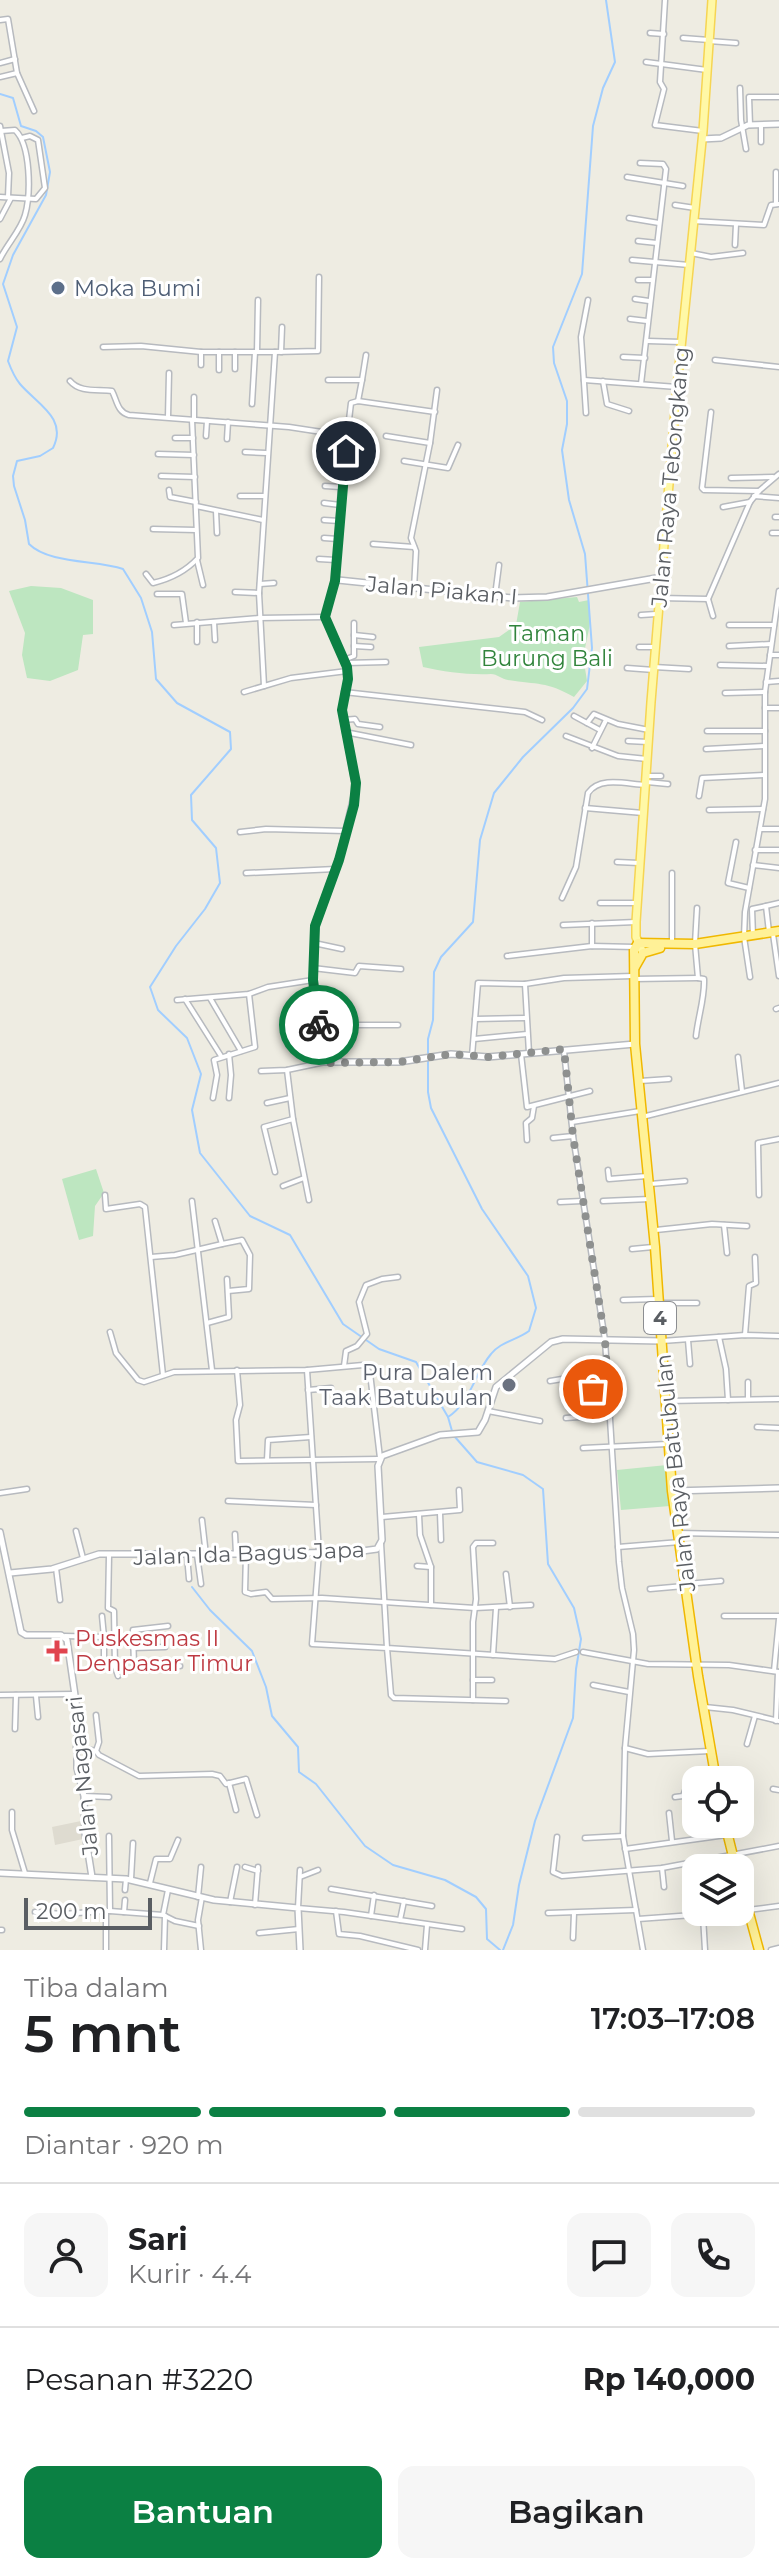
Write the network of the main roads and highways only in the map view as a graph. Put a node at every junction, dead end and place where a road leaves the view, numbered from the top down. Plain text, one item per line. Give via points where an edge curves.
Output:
1 (712, 0) edge
2 (774, 932) edge
3 (638, 948) junction
4 (714, 1766) edge
5 (748, 1926) edge
6 (759, 1950) edge

1 - 3 main road, Jalan Raya Tebongkang via 648,742
2 - 3 highway
3 - 4 highway, Jalan Raya Batubulan / 4 via 633,976 637,1081 672,1491
5 - 6 highway

